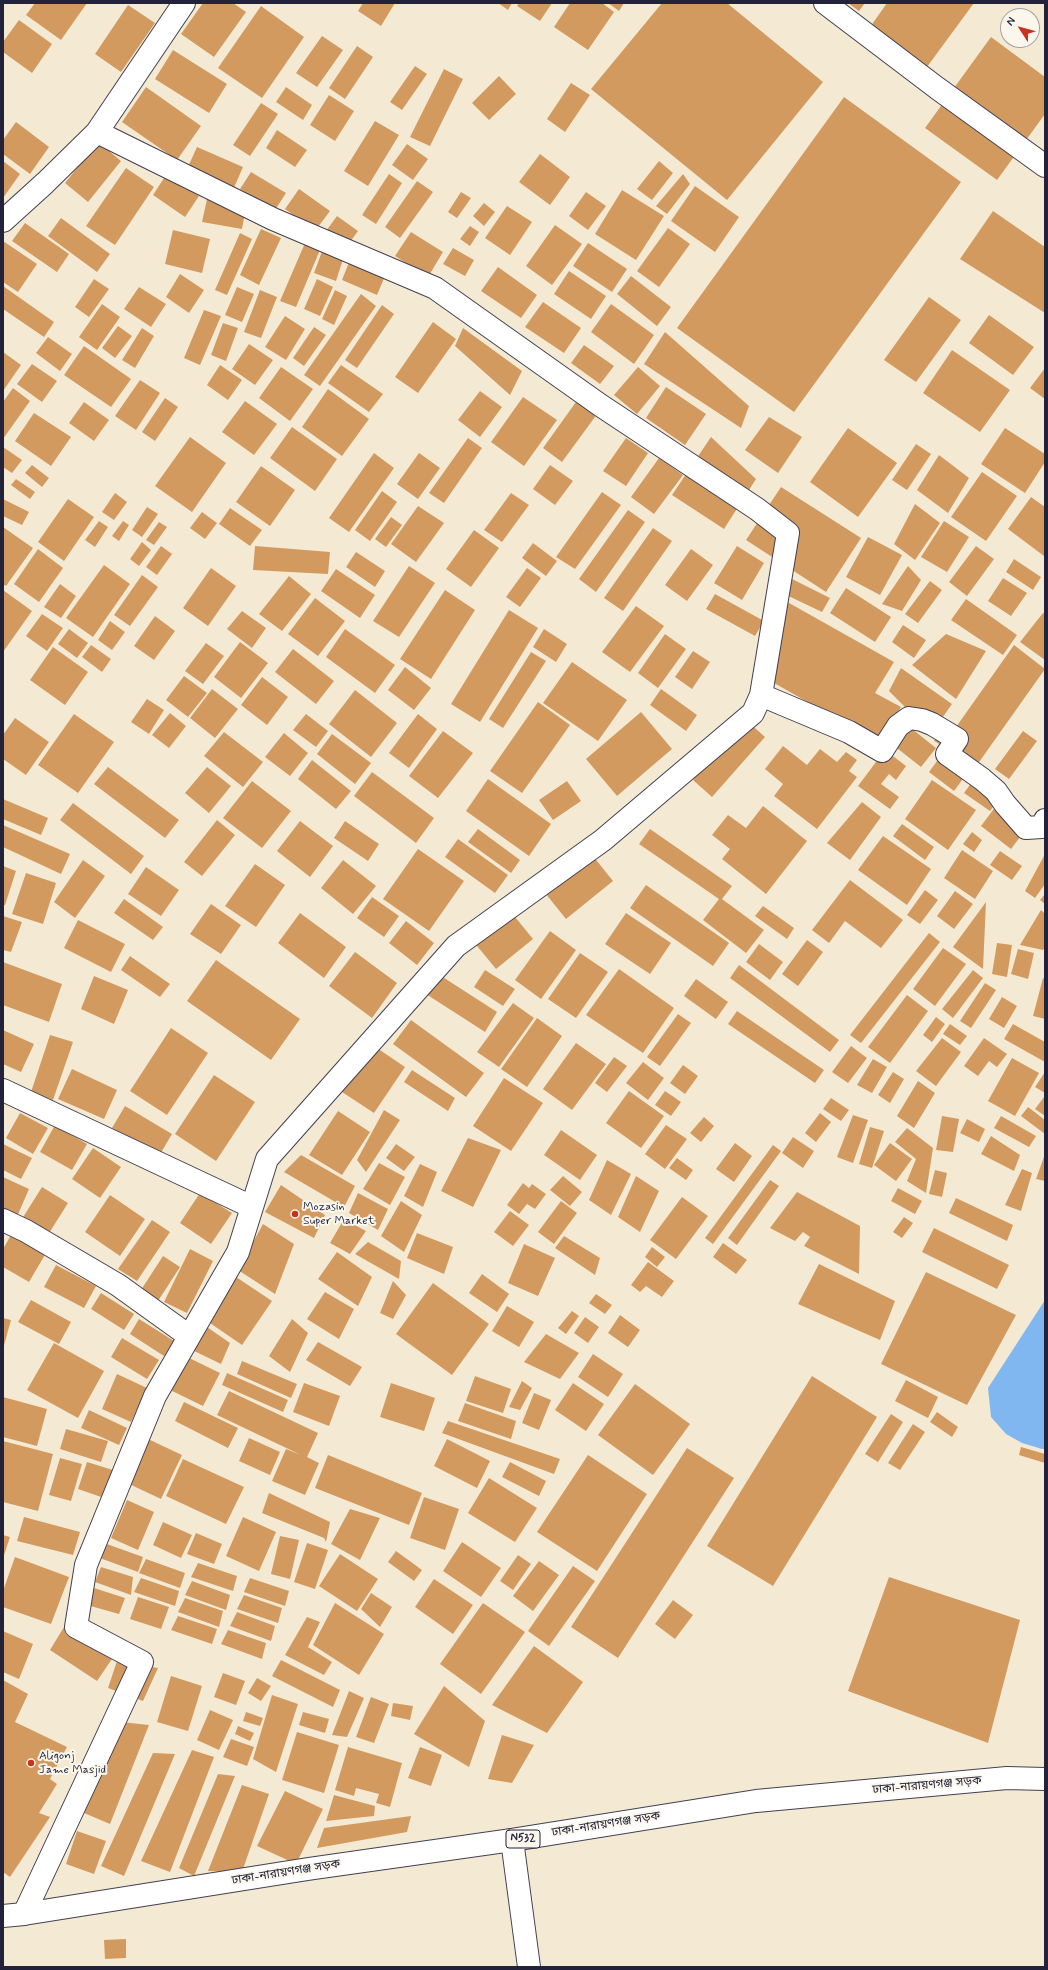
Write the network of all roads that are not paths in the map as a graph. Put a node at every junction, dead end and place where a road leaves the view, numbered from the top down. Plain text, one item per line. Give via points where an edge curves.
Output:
1 (184, 3) edge
2 (825, 3) edge
3 (96, 132) junction
4 (1045, 166) edge
5 (3, 221) edge
6 (760, 695) junction
7 (1045, 820) edge
8 (3, 1090) edge
9 (252, 1207) junction
10 (3, 1220) edge
11 (189, 1336) junction
12 (1045, 1779) edge
13 (512, 1840) junction
14 (13, 1915) edge
15 (529, 1967) edge

1 - 3 main road
2 - 4 main road
3 - 5 main road
3 - 6 main road via 273,219 435,288 600,405 757,509 788,533
6 - 7 main road via 849,732 882,751 898,726 910,718 932,724 957,739 947,754 996,791 1026,828 1042,827
6 - 9 main road via 753,713 602,840 456,946 267,1159
8 - 9 main road
9 - 11 main road via 238,1252
10 - 11 main road via 118,1285
11 - 14 main road via 155,1396 86,1565 76,1627 142,1662
12 - 13 main road, ঢাকা-নারায়ণগঞ্জ সড়ক / N532 via 1007,1778 756,1801
13 - 14 main road, ঢাকা-নারায়ণগঞ্জ সড়ক / N532
13 - 15 main road

